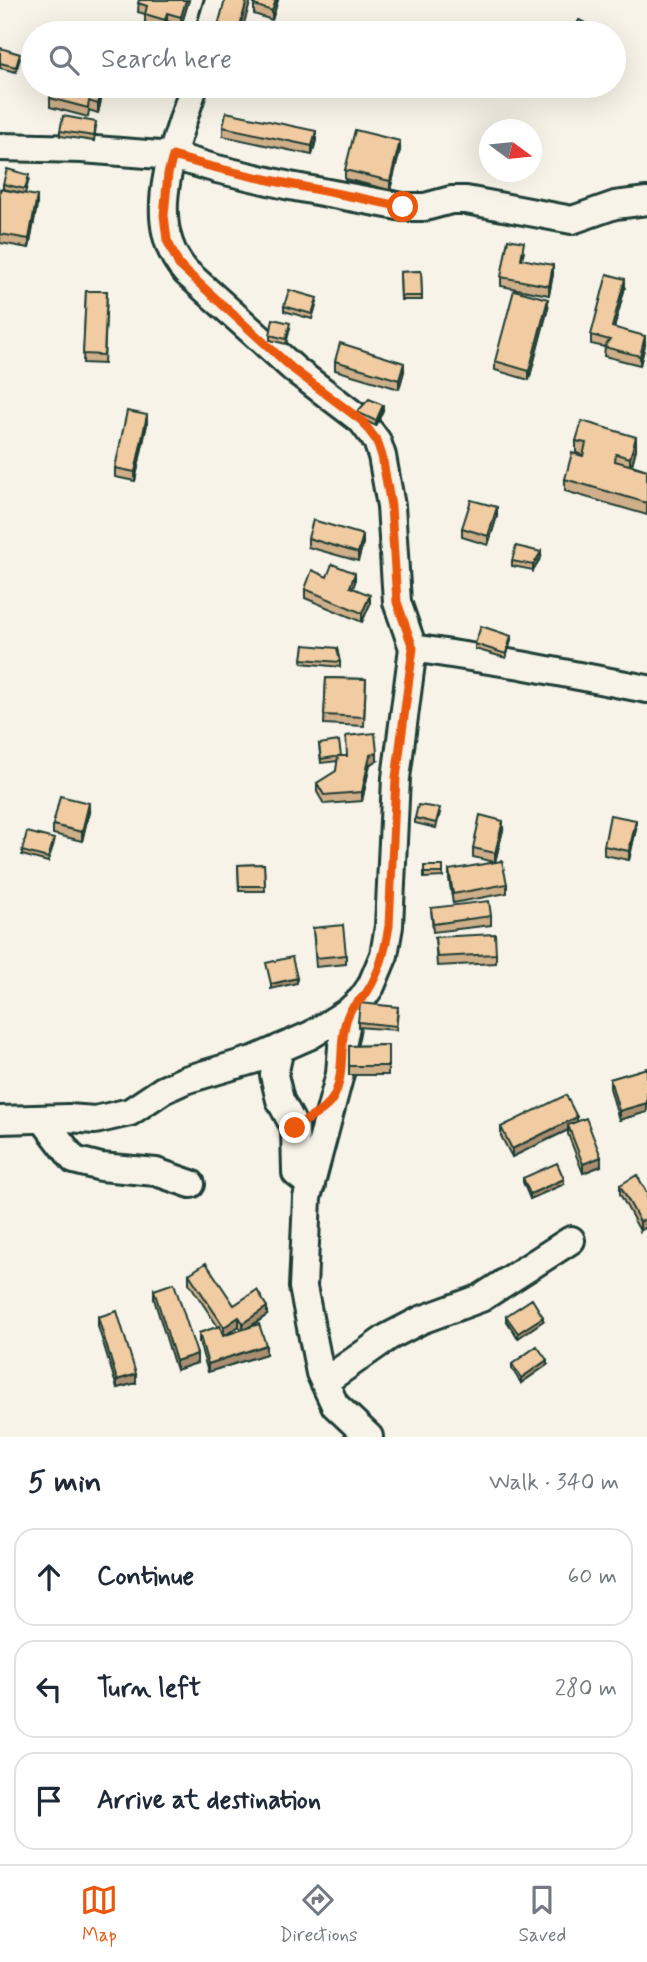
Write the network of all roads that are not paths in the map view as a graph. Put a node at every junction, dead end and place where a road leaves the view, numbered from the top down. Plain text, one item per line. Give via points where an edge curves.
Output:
1 (219, 0) edge
2 (213, 21) edge
3 (190, 98) edge
4 (0, 147) edge
5 (173, 156) junction
6 (647, 201) edge
7 (413, 648) junction
8 (647, 689) edge
9 (349, 1011) junction
10 (289, 1044) junction
11 (342, 1047) junction
12 (333, 1098) junction
13 (43, 1119) junction
14 (0, 1120) edge
15 (295, 1128) junction
16 (191, 1184) dead end
17 (311, 1185) junction
18 (571, 1240) dead end
19 (324, 1382) junction
20 (369, 1437) edge

1 - 2 street
3 - 5 street
4 - 5 street
5 - 6 street via 278,183 403,207 466,200 572,220 615,205
5 - 7 street via 164,215 167,240 179,265 293,369 357,417 377,441 391,506 397,602
7 - 8 street
7 - 9 street via 398,755 384,955 371,986
9 - 10 street
9 - 11 street
10 - 11 street via 327,1054
10 - 13 street via 185,1080 130,1112 95,1120
10 - 15 street via 274,1075 280,1100
11 - 12 street
12 - 15 street
12 - 17 street
13 - 14 street
13 - 16 street via 74,1160 156,1171
15 - 17 street via 296,1173
17 - 19 street via 303,1287
18 - 19 street via 481,1298 388,1337
19 - 20 street via 335,1405

